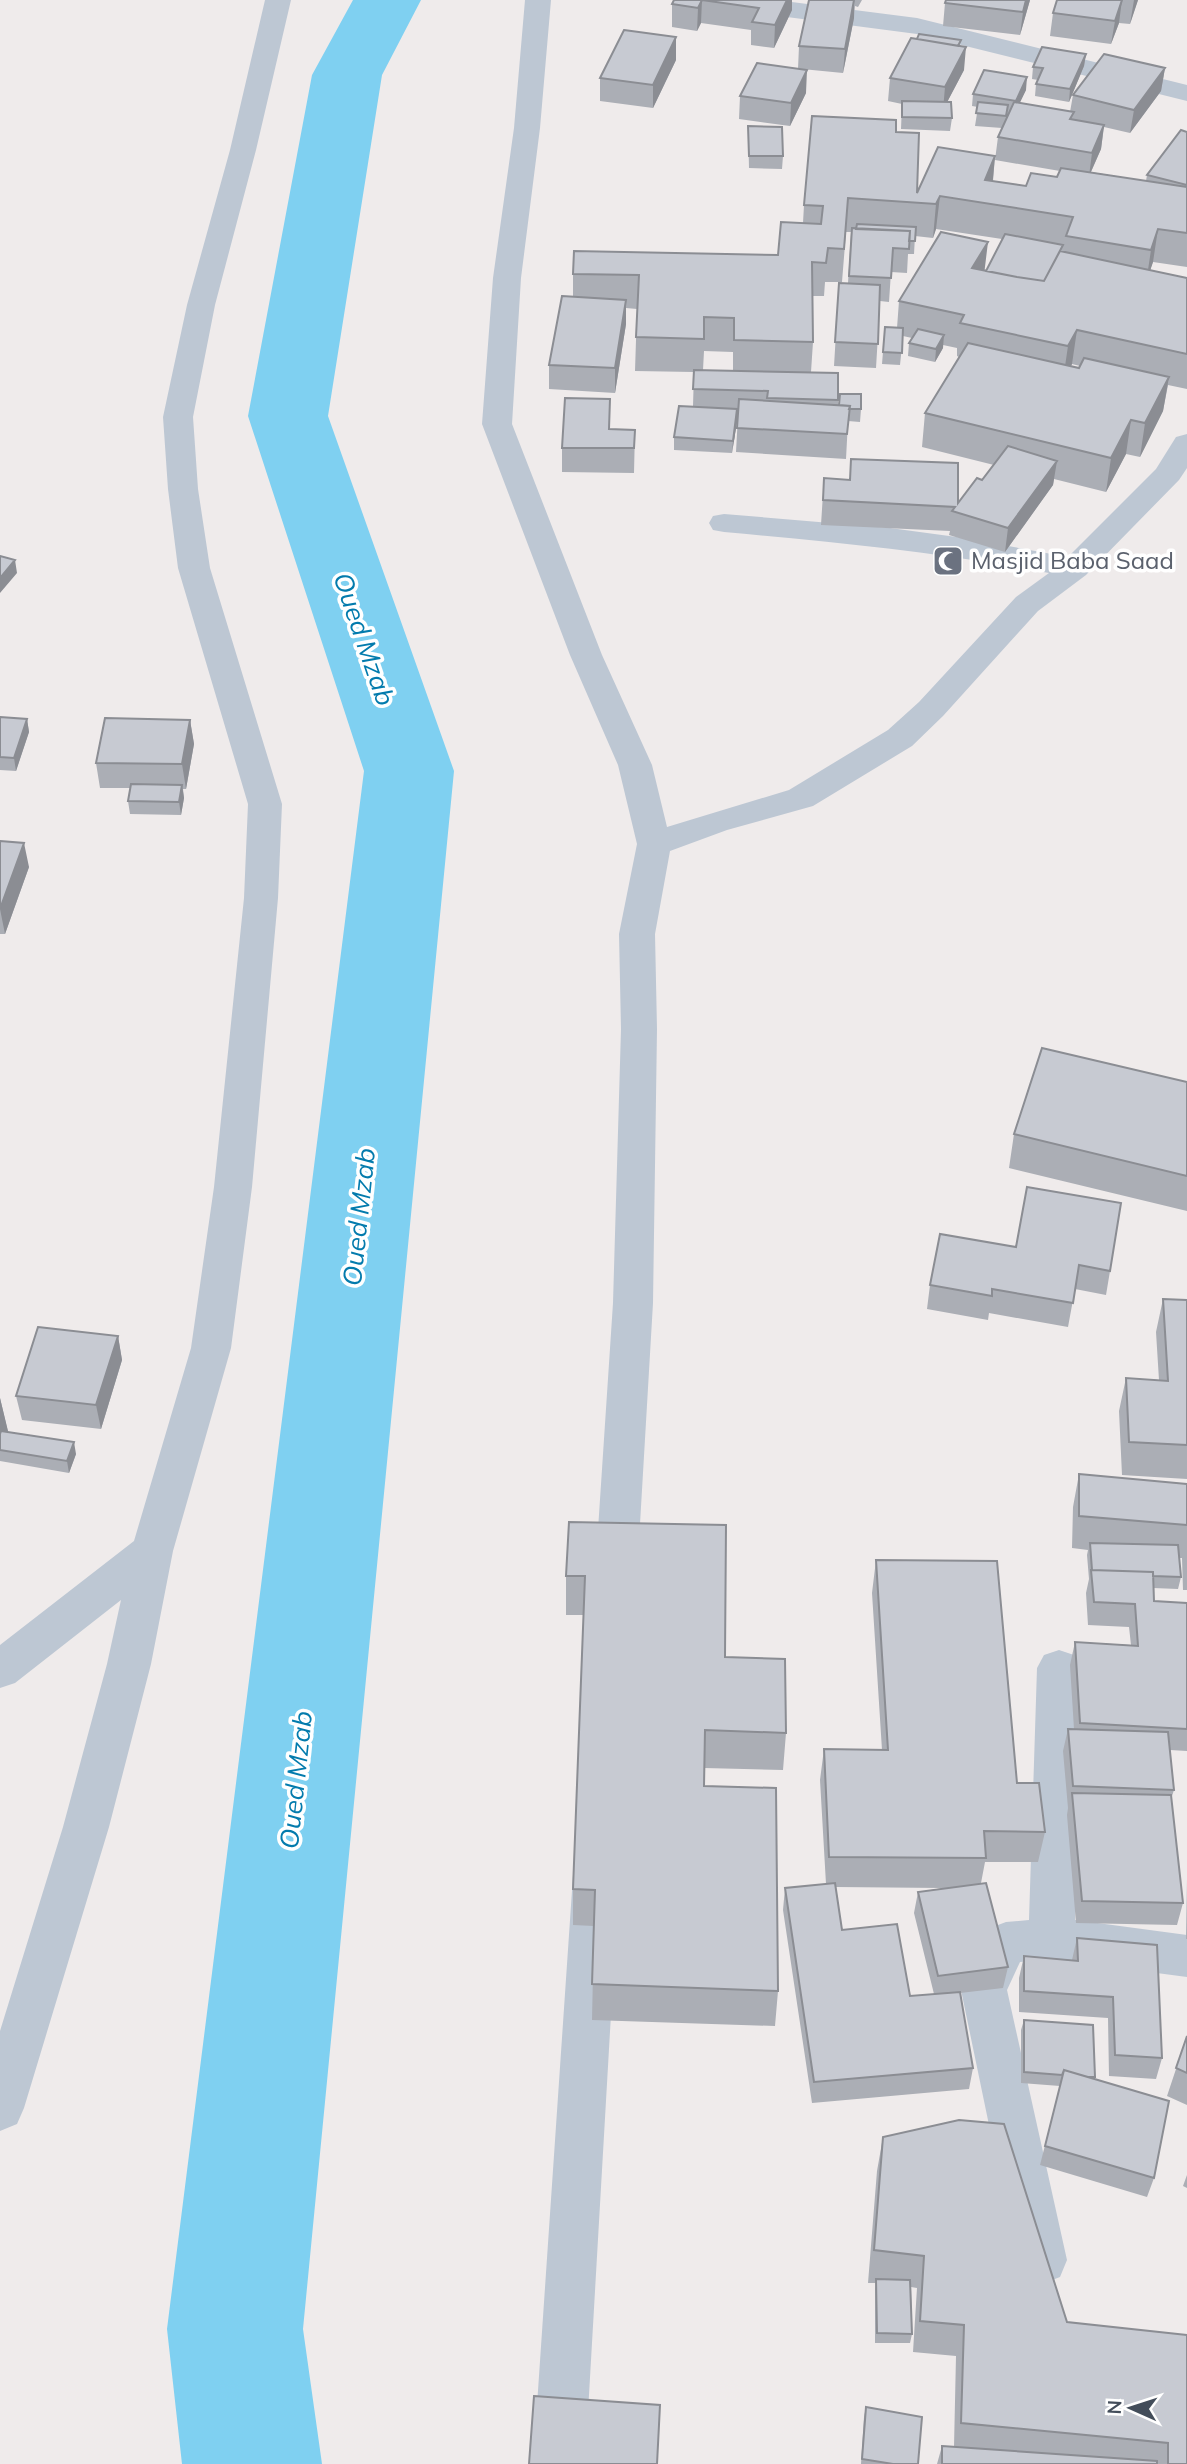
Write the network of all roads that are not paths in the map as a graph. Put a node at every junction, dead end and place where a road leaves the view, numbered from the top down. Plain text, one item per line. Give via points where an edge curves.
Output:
1 (278, 0) edge
2 (538, 0) edge
3 (719, 0) edge
4 (1187, 93) edge
5 (1187, 443) edge
6 (724, 523) dead end
7 (1074, 568) junction
8 (654, 844) junction
9 (152, 1551) junction
10 (614, 1618) edge
11 (1059, 1668) dead end
12 (0, 1670) edge
13 (599, 1838) edge
14 (1051, 1938) junction
15 (1187, 1956) edge
16 (0, 2108) edge
17 (1049, 2295) edge
18 (559, 2464) edge

1 - 9 street via 201,305 178,417 194,568 265,804 261,898 235,1173 211,1348
2 - 8 street via 507,278 497,424 586,655 635,765
3 - 4 street via 917,26
5 - 7 street via 1168,474
6 - 7 street via 902,538
7 - 8 street via 1027,604 900,738 801,798
8 - 10 street via 637,934 633,1303
9 - 12 street
9 - 16 street via 129,1664 86,1827
11 - 14 street
13 - 18 street
14 - 15 street
14 - 17 street via 1006,1943 984,1990

